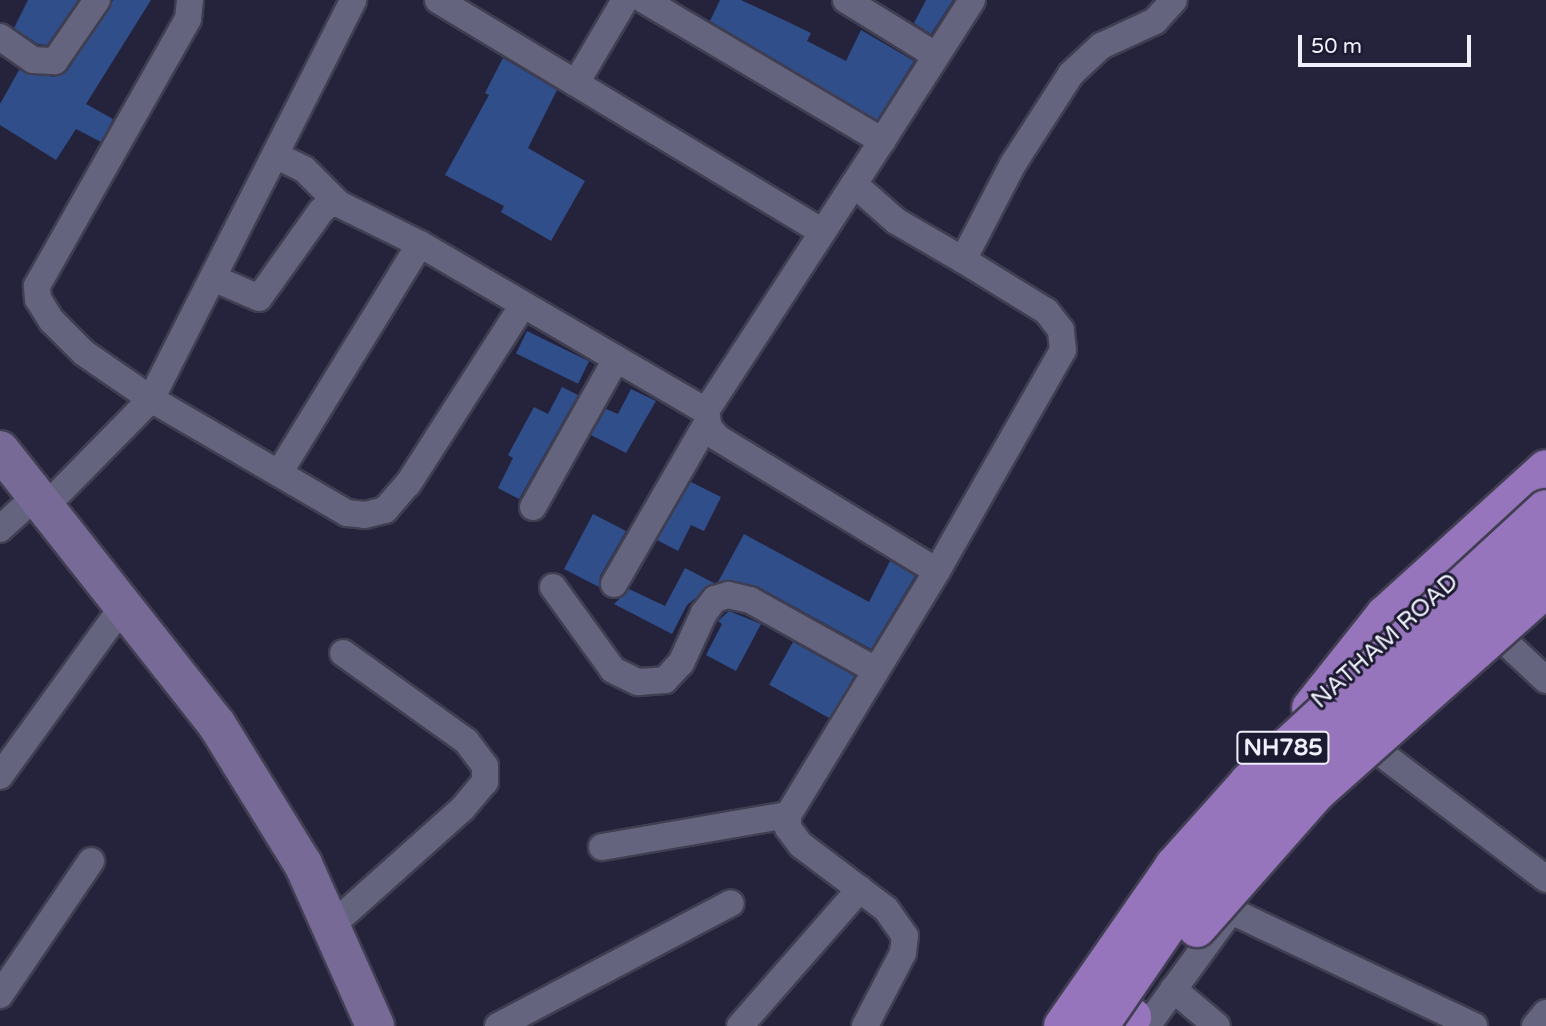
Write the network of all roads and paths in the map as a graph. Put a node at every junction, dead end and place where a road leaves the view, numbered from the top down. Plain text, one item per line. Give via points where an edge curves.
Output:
1 (97, 0) edge
2 (190, 0) edge
3 (353, 0) edge
4 (438, 0) edge
5 (625, 0) edge
6 (644, 0) edge
7 (846, 0) edge
8 (972, 0) edge
9 (1174, 0) edge
10 (0, 37) edge
11 (935, 55) junction
12 (576, 83) junction
13 (882, 141) junction
14 (275, 155) junction
15 (855, 184) junction
16 (339, 204) junction
17 (823, 232) junction
18 (420, 244) junction
19 (963, 260) junction
20 (213, 278) junction
21 (523, 305) junction
22 (616, 359) junction
23 (151, 399) junction
24 (707, 417) junction
25 (0, 450) edge
26 (1546, 469) edge
27 (279, 473) junction
28 (1546, 497) edge
29 (41, 501) junction
30 (533, 508) dead end
31 (1546, 509) edge
32 (0, 529) edge
33 (1546, 548) edge
34 (1546, 565) edge
35 (937, 571) junction
36 (614, 584) dead end
37 (1448, 584) junction
38 (553, 587) dead end
39 (1546, 588) edge
40 (124, 606) junction
41 (1546, 607) edge
42 (1494, 633) junction
43 (343, 653) dead end
44 (876, 670) junction
45 (1546, 680) edge
46 (1311, 708) junction
47 (1382, 754) junction
48 (0, 776) edge
49 (788, 815) junction
50 (602, 847) dead end
51 (91, 860) dead end
52 (1546, 879) edge
53 (860, 889) junction
54 (732, 903) dead end
55 (1231, 911) junction
56 (330, 927) junction
57 (1173, 989) junction
58 (0, 995) edge
59 (1546, 1013) edge
60 (1123, 1024) edge
61 (375, 1026) edge
62 (498, 1026) edge
63 (740, 1026) edge
64 (865, 1026) edge
65 (1054, 1026) edge
66 (1063, 1026) edge
67 (1217, 1026) edge
68 (1474, 1026) edge
69 (1535, 1026) edge

1 - 10 street via 55,61 33,60
2 - 23 street via 188,19 36,293 52,321 84,353
3 - 14 street
4 - 12 street
5 - 12 street
6 - 13 street
7 - 11 street
8 - 11 street
9 - 19 street via 1155,21 1101,46 1071,74 1013,164
11 - 13 street
12 - 17 street
13 - 15 street
14 - 16 street via 304,169
14 - 20 street
15 - 17 street
15 - 19 street via 905,227
16 - 18 street
16 - 20 street via 321,211 259,299
17 - 24 street
18 - 21 street
18 - 27 street
19 - 35 street via 1046,311 1061,330 1062,350
20 - 23 street
21 - 22 street
21 - 27 street via 408,484 385,510 347,513
22 - 24 street
22 - 30 street
23 - 27 street
23 - 29 street
24 - 35 street via 718,438
24 - 36 street
25 - 29 main road
26 - 46 highway via 1385,615
28 - 37 main road, NATHAM ROAD
29 - 32 street
29 - 40 main road
31 - 66 highway, NH785, bridge via 1249,782 1153,893
33 - 60 highway, NH785, bridge via 1271,799 1188,896
34 - 42 main road, NATHAM ROAD
35 - 44 street
37 - 42 street
37 - 46 main road, NATHAM ROAD
38 - 44 street via 614,670 638,682 665,680 681,663 704,613 715,599 728,595 750,600
39 - 60 highway, bridge via 1347,763 1285,825 1212,909
40 - 48 street
40 - 56 main road via 217,725 303,864
41 - 42 street
42 - 45 street
42 - 47 street
42 - 60 main road, NATHAM ROAD via 1286,799 1187,915
43 - 56 street via 466,741 485,766 485,782 463,808
44 - 49 street
46 - 65 main road, NATHAM ROAD via 1179,847 1120,924
47 - 52 street
47 - 55 street via 1298,835
49 - 50 street
49 - 53 street via 788,828 801,845
51 - 58 street
53 - 63 street
53 - 64 street via 893,916 905,936 903,953
54 - 62 street
55 - 57 street
55 - 68 street
56 - 61 main road
57 - 60 street
57 - 67 street
59 - 69 street

